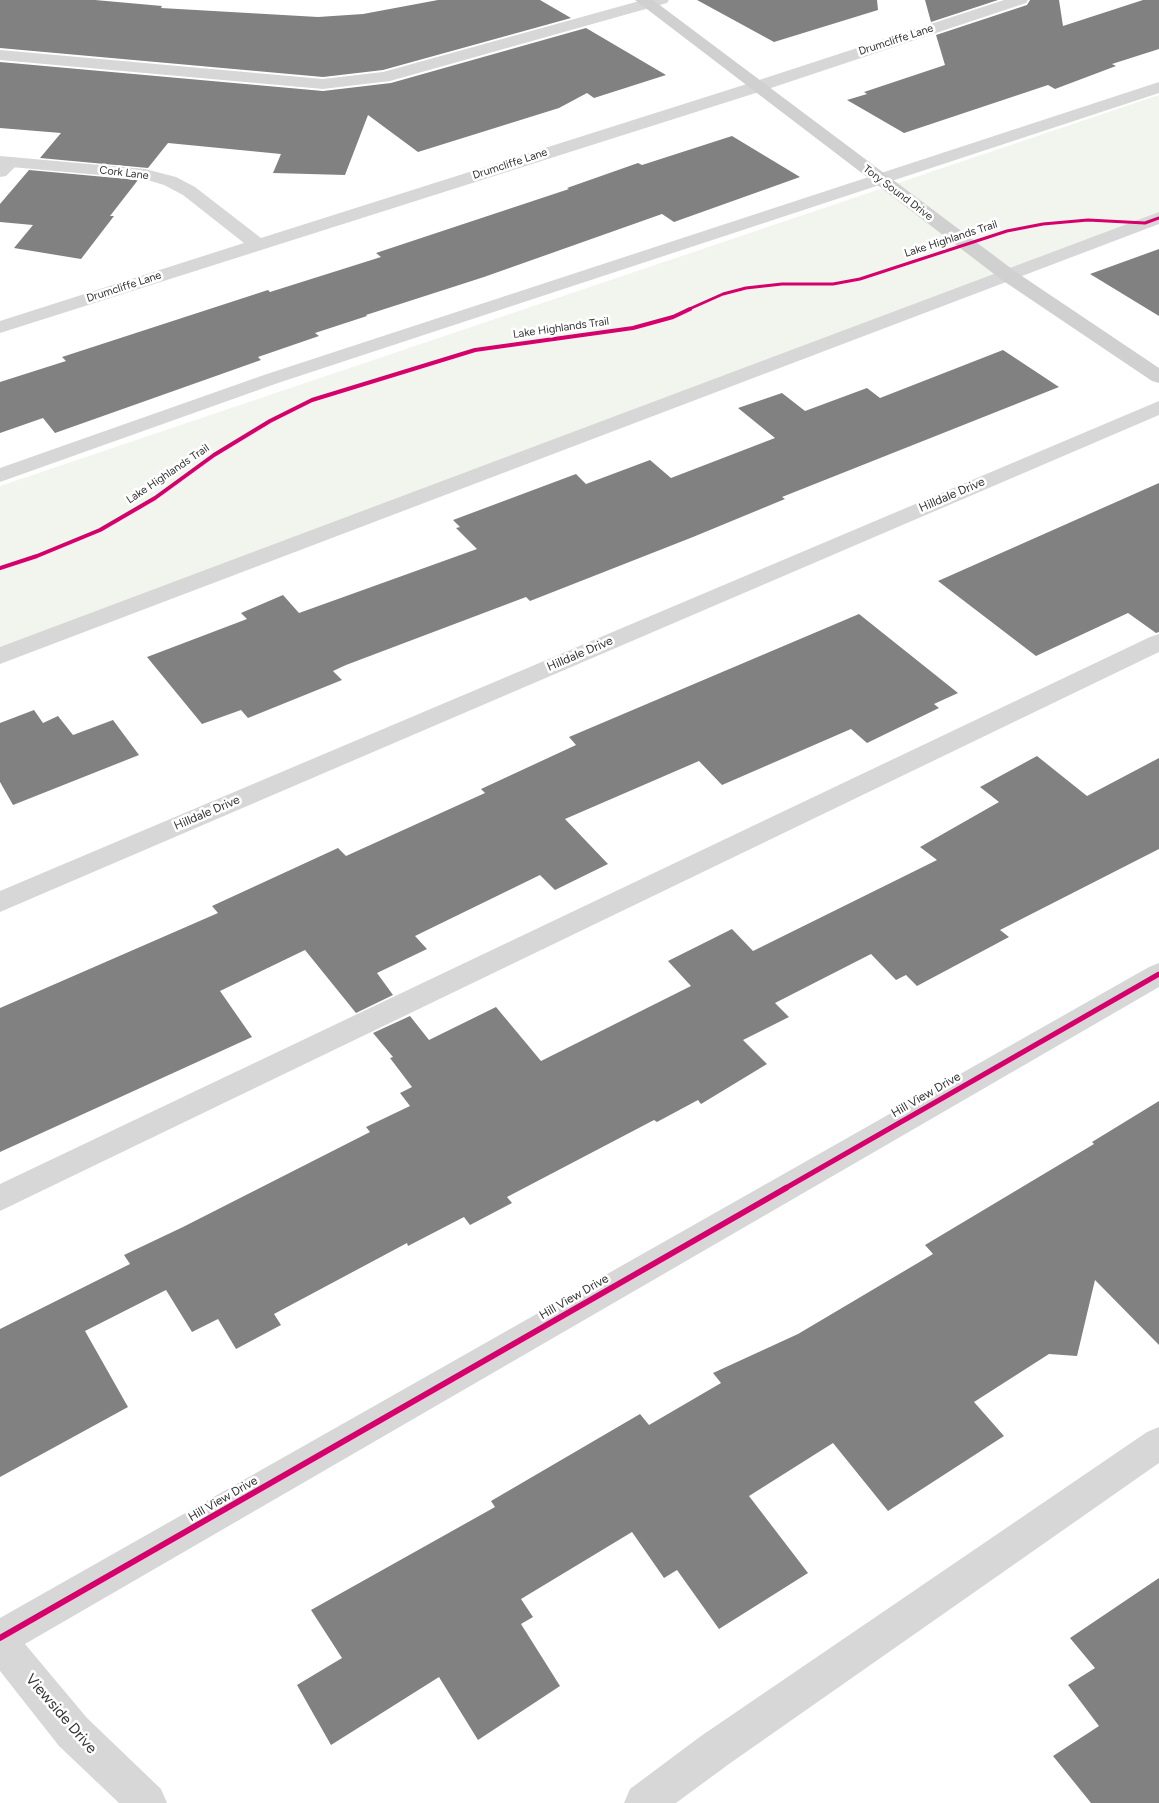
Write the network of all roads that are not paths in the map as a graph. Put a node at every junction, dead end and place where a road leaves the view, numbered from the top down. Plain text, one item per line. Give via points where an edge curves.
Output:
1 (1020, 0) edge
2 (651, 1) edge
3 (0, 55) edge
4 (756, 87) junction
5 (1159, 87) edge
6 (4, 165) edge
7 (879, 179) junction
8 (1152, 220) edge
9 (257, 244) junction
10 (1009, 276) junction
11 (0, 327) edge
12 (1159, 377) edge
13 (1159, 407) edge
14 (0, 475) edge
15 (1159, 642) edge
16 (0, 656) edge
17 (0, 902) edge
18 (1159, 974) edge
19 (0, 1198) edge
20 (1159, 1443) edge
21 (0, 1640) edge
22 (147, 1803) edge
23 (644, 1803) edge

1 - 4 street, Drumcliffe Lane
2 - 3 street via 384,77 322,84
2 - 4 street, Tory Sound Drive
4 - 7 street, Tory Sound Drive
4 - 9 street, Drumcliffe Lane
5 - 7 street
6 - 9 street, Cork Lane via 144,174 170,181 189,191
7 - 10 street, Tory Sound Drive
7 - 14 street via 271,379
8 - 10 street
9 - 11 street, Drumcliffe Lane
10 - 12 street, Tory Sound Drive
10 - 16 street
13 - 17 street, Hilldale Drive
15 - 19 street
18 - 21 street, Hill View Drive
20 - 23 street via 715,1750
21 - 22 street, Viewside Drive via 73,1732

